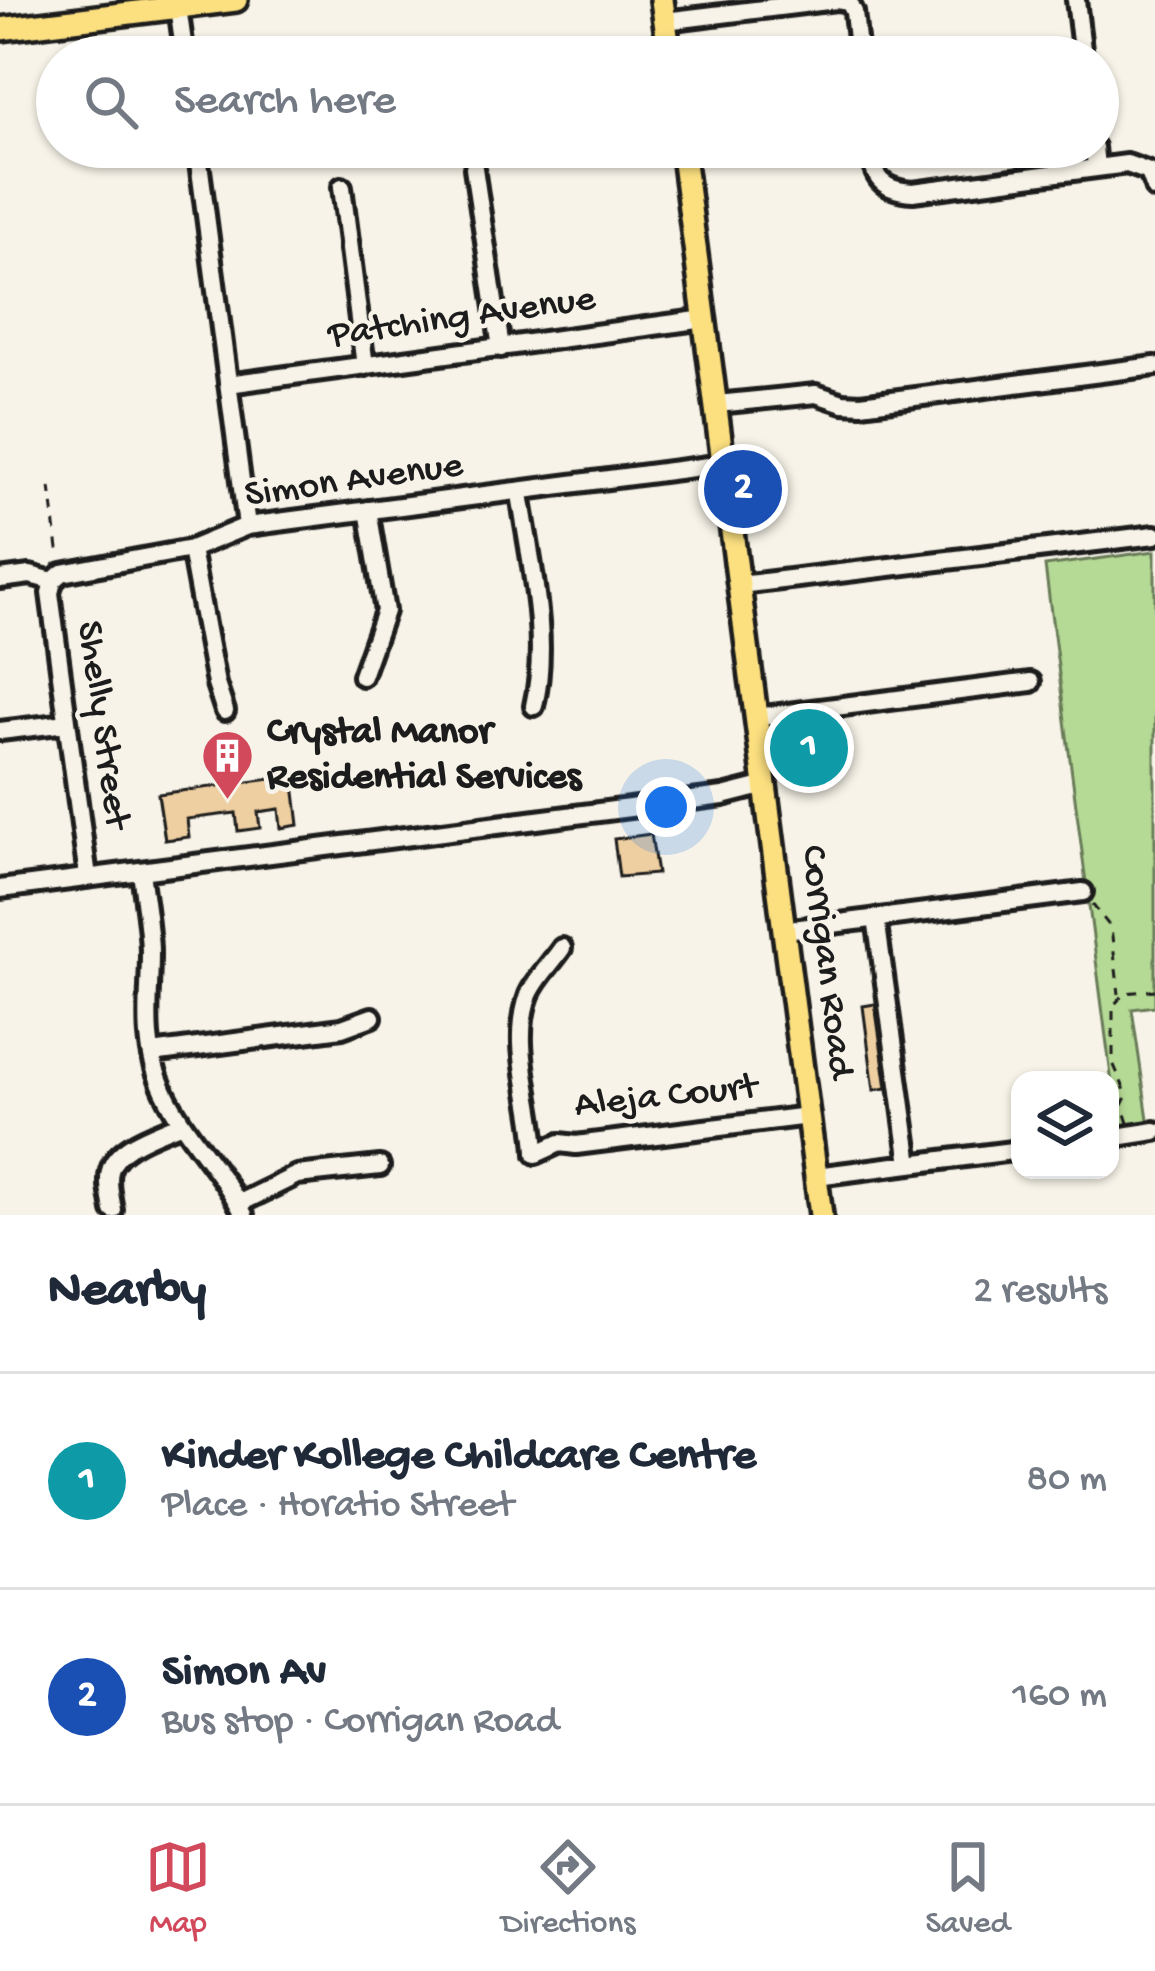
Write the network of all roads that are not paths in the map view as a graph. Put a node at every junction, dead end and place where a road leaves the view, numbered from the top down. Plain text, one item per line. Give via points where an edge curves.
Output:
1 (236, 0) edge
2 (1076, 0) edge
3 (849, 1) edge
4 (138, 6) edge
5 (178, 7) junction
6 (663, 10) edge
7 (0, 29) edge
8 (182, 36) edge
9 (857, 36) edge
10 (1080, 36) edge
11 (1119, 166) edge
12 (199, 168) edge
13 (474, 168) dead end
14 (685, 168) edge
15 (873, 168) edge
16 (1082, 168) edge
17 (342, 187) dead end
18 (1155, 189) edge
19 (705, 319) junction
20 (501, 348) junction
21 (365, 365) junction
22 (1155, 366) edge
23 (228, 384) junction
24 (717, 404) junction
25 (724, 464) junction
26 (520, 493) junction
27 (368, 510) junction
28 (247, 526) junction
29 (1155, 535) edge
30 (191, 549) junction
31 (57, 577) junction
32 (0, 579) edge
33 (740, 585) junction
34 (362, 676) dead end
35 (1030, 682) dead end
36 (534, 706) dead end
37 (226, 711) dead end
38 (757, 717) junction
39 (67, 723) junction
40 (0, 730) edge
41 (767, 790) junction
42 (141, 871) junction
43 (88, 878) junction
44 (0, 889) edge
45 (1083, 892) road end
46 (876, 919) junction
47 (785, 930) junction
48 (562, 948) dead end
49 (372, 1017) dead end
50 (152, 1054) junction
51 (808, 1116) junction
52 (181, 1123) junction
53 (1155, 1131) edge
54 (1119, 1137) edge
55 (1011, 1151) edge
56 (910, 1164) junction
57 (380, 1166) dead end
58 (816, 1176) junction
59 (241, 1209) edge
60 (113, 1210) dead end
61 (821, 1215) edge

1 - 5 main road
2 - 10 street
3 - 6 street
3 - 9 street
4 - 5 main road
4 - 7 main road
5 - 8 street
11 - 18 street via 1141,166
12 - 23 street
13 - 20 street
14 - 19 main road, Corrigan Road
15 - 16 street via 881,185 913,192
17 - 21 street
19 - 20 street, Patching Avenue
19 - 24 main road, Corrigan Road
20 - 21 street, Patching Avenue
21 - 23 street, Patching Avenue
22 - 24 street via 861,404 803,394
23 - 28 street
24 - 25 main road, Corrigan Road
25 - 26 street, Simon Avenue
25 - 33 main road, Corrigan Road
26 - 27 street, Simon Avenue
26 - 36 street via 539,630
27 - 28 street, Simon Avenue
27 - 34 street via 385,611
28 - 30 street, Simon Avenue
29 - 33 street
30 - 31 street, Simon Avenue
30 - 37 street
31 - 32 street, Simon Avenue
31 - 39 street, Shelly Street via 50,593
33 - 38 main road, Corrigan Road
35 - 38 street
38 - 41 main road, Corrigan Road
39 - 40 street
39 - 43 street, Shelly Street
41 - 42 street
41 - 47 main road, Corrigan Road
42 - 43 street
42 - 50 street
43 - 44 street
45 - 46 street
46 - 47 street
46 - 56 street
47 - 51 main road, Corrigan Road
48 - 51 street, Aleja Court via 530,991 522,1034 536,1154 560,1143
49 - 50 street
50 - 52 street
51 - 58 main road, Corrigan Road
52 - 59 street
52 - 60 street via 115,1161
53 - 54 street
55 - 56 street
56 - 58 street
57 - 59 street via 297,1175
58 - 61 main road, Corrigan Road

